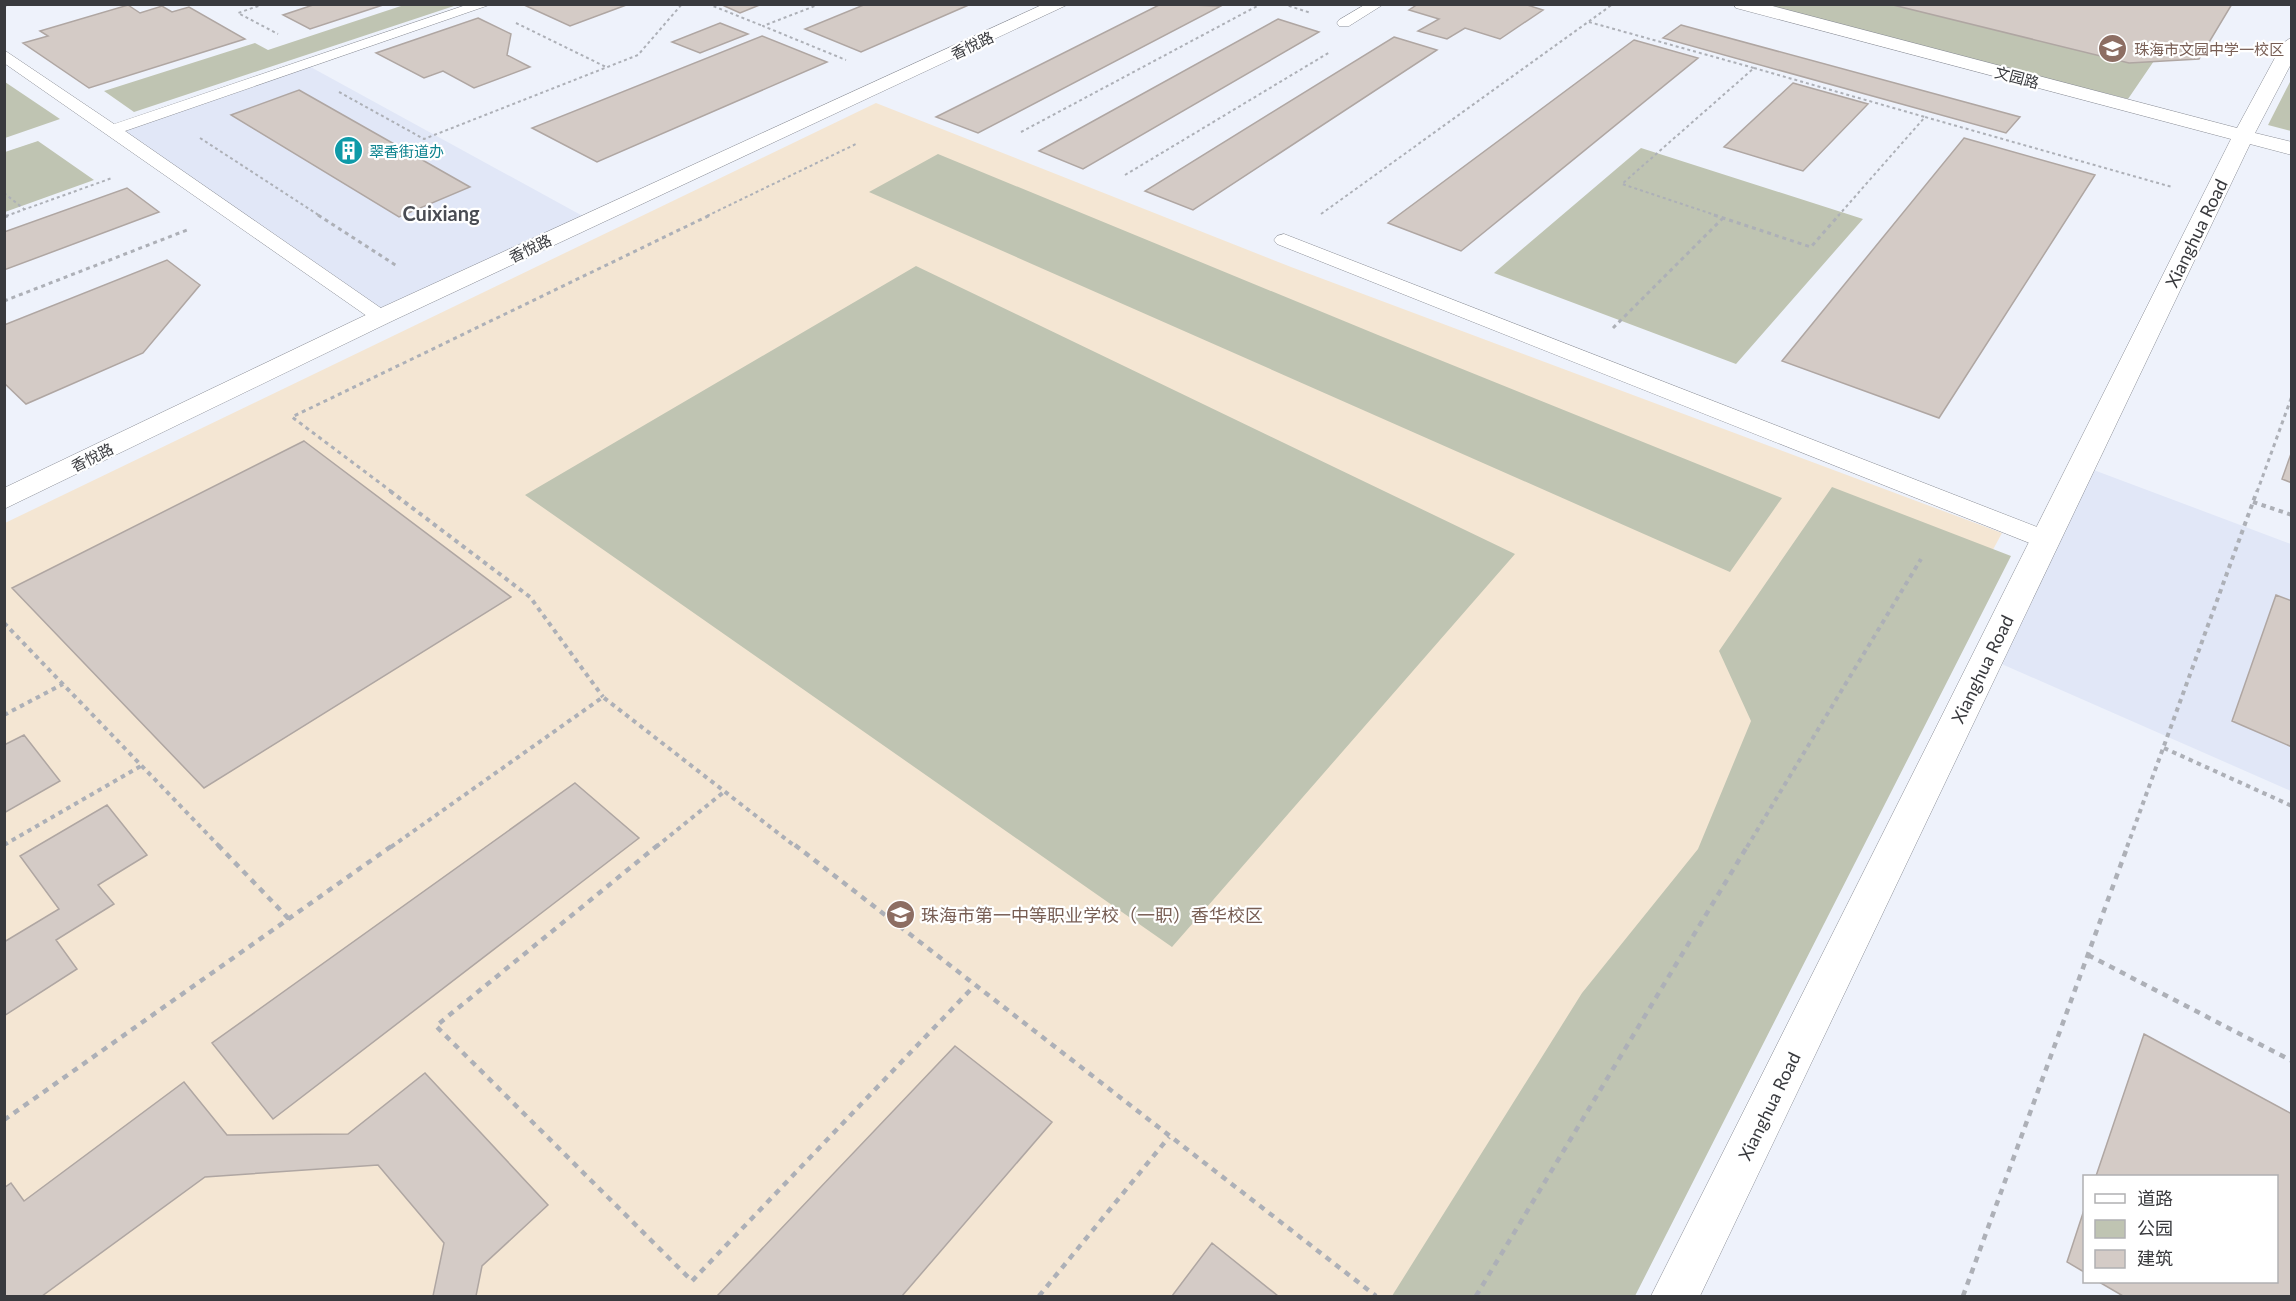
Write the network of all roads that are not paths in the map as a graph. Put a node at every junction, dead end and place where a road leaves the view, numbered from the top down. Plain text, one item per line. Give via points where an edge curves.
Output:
1 (1060, 4) edge
2 (1377, 4) edge
3 (1742, 4) edge
4 (483, 5) edge
5 (1344, 23) road end
6 (2292, 43) edge
7 (4, 55) edge
8 (113, 130) junction
9 (2243, 136) junction
10 (2292, 149) edge
11 (1284, 240) road end
12 (381, 317) junction
13 (4, 500) edge
14 (2046, 540) junction
15 (1675, 1296) edge

1 - 12 street, 香悅路
2 - 5 lane
3 - 9 street, 文园路
4 - 8 lane
6 - 9 street, Xianghua Road
7 - 8 lane
8 - 12 lane
9 - 10 street, 文园路
9 - 14 street, Xianghua Road
11 - 14 lane
12 - 13 street, 香悅路
14 - 15 street, Xianghua Road

